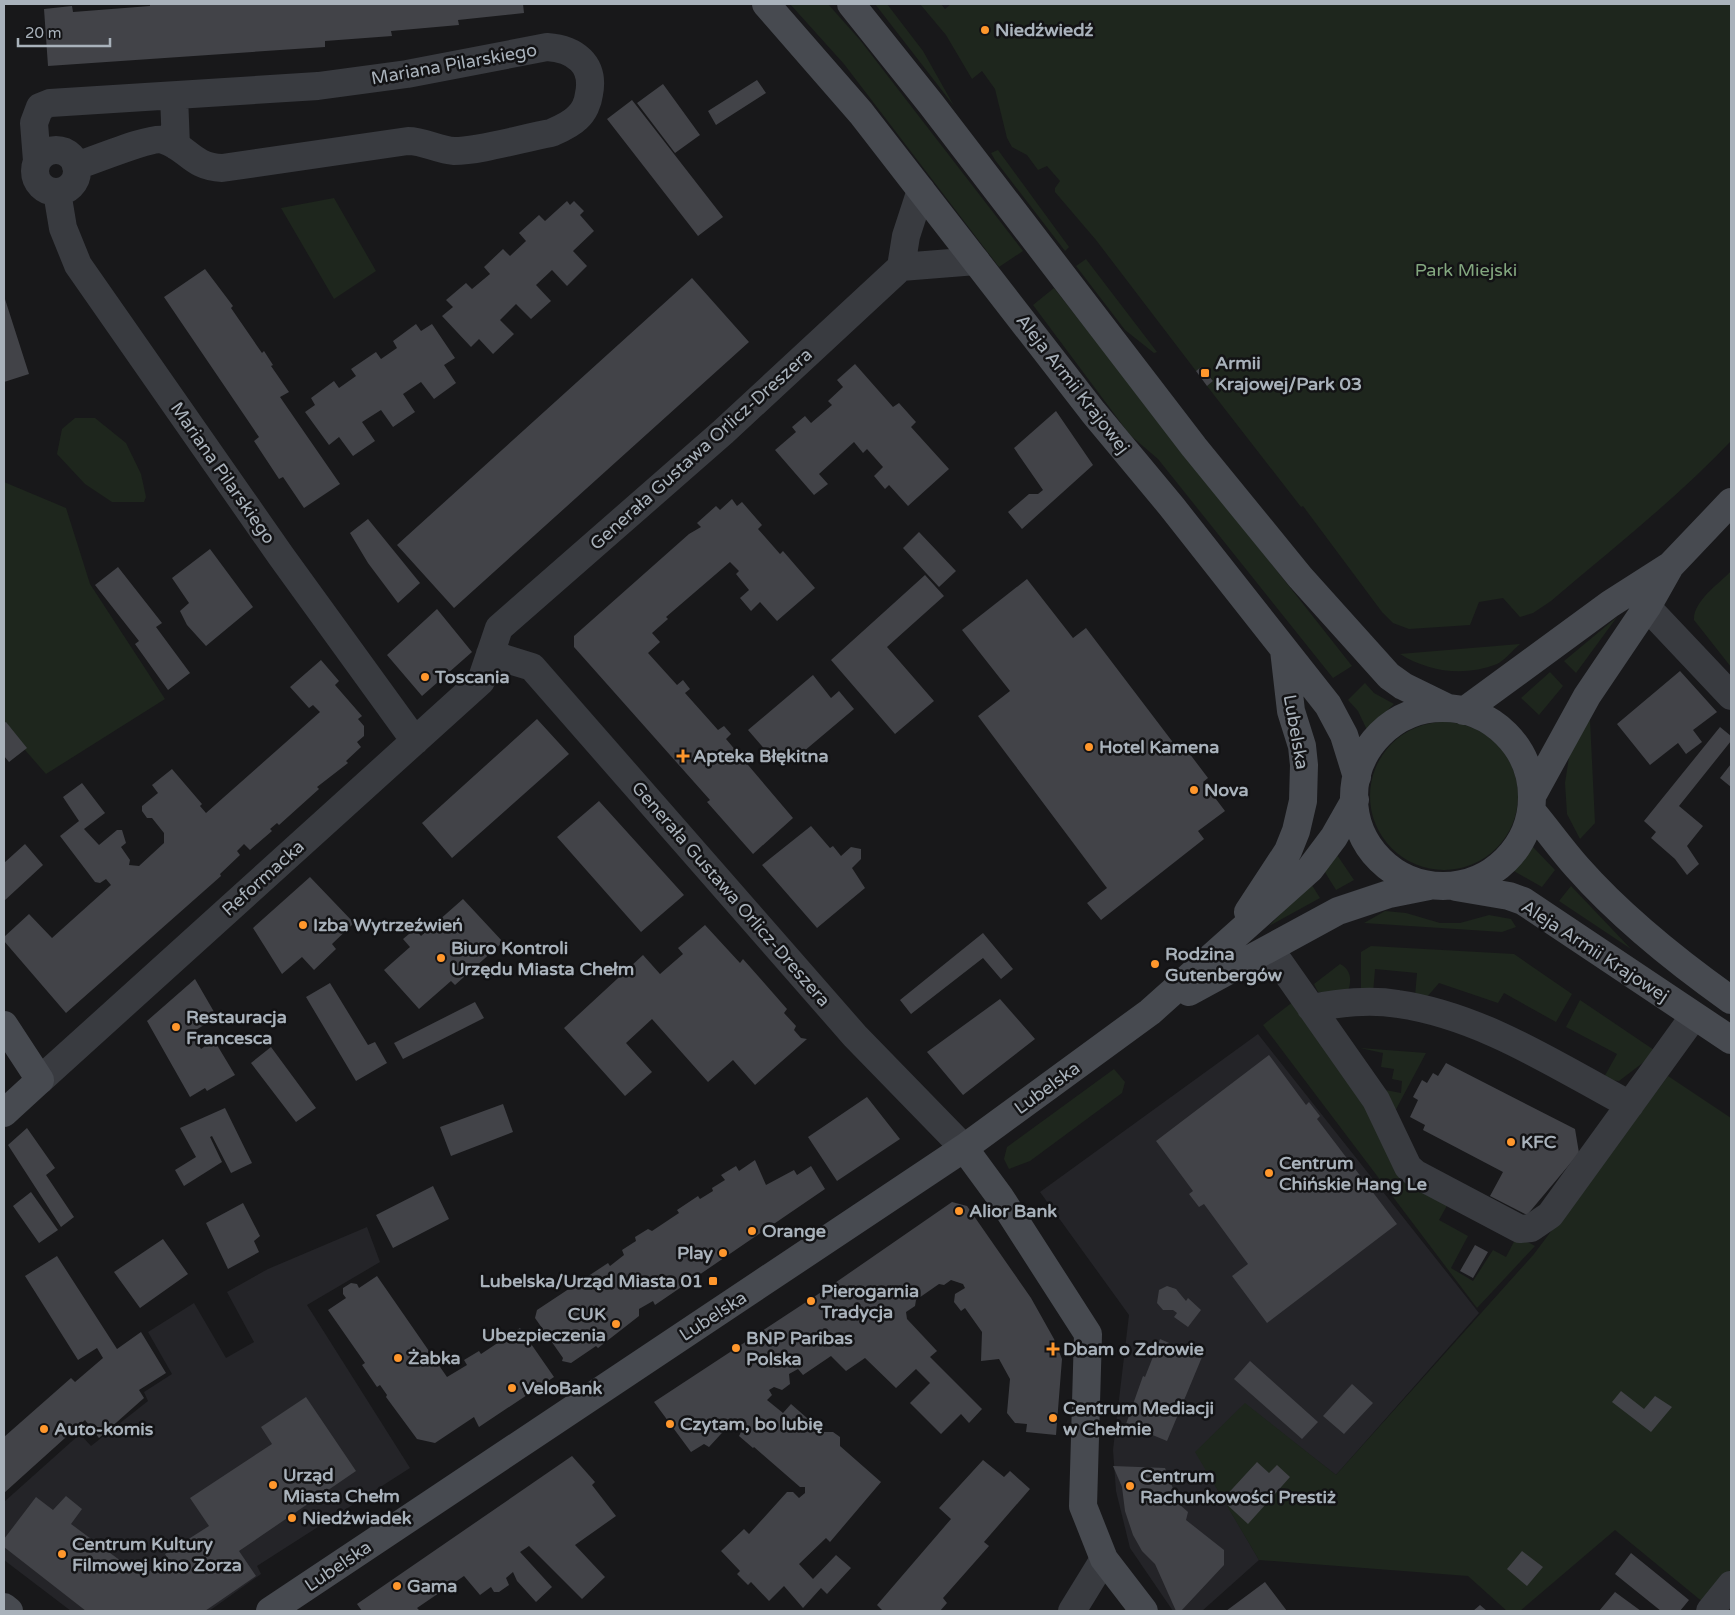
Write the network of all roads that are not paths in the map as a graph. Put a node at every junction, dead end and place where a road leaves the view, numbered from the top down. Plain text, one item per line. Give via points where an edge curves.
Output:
1 (766, 4) edge
2 (851, 4) edge
3 (174, 96) junction
4 (176, 146) junction
5 (37, 161) junction
6 (76, 166) junction
7 (921, 190) junction
8 (57, 192) junction
9 (976, 261) junction
10 (901, 267) junction
11 (1731, 502) edge
12 (1670, 565) junction
13 (1647, 606) junction
14 (499, 628) joint
15 (1284, 650) junction
16 (490, 654) junction
17 (1731, 696) edge
18 (1456, 710) junction
19 (415, 740) junction
20 (1356, 788) junction
21 (1532, 803) junction
22 (1441, 886) junction
23 (1227, 944) junction
24 (1270, 949) junction
25 (1731, 1000) edge
26 (1311, 1008) junction
27 (1150, 1012) junction
28 (1694, 1016) junction
29 (4, 1025) edge
30 (1731, 1040) edge
31 (40, 1080) junction
32 (1630, 1105) junction
33 (4, 1113) edge
34 (964, 1148) junction
35 (1104, 1559) junction
36 (1731, 1585) edge
37 (4, 1607) edge
38 (9, 1611) edge
39 (270, 1611) edge
40 (1072, 1611) edge
41 (1144, 1611) edge
42 (1710, 1611) edge

1 - 7 main road, Aleja Armii Krajowej via 861,114
2 - 18 main road via 926,97 1146,387 1300,577 1389,676 1403,686
3 - 4 street
3 - 4 street, Mariana Pilarskiego via 318,86 407,74 547,47 578,56 584,62 590,81 588,100 583,110 563,128 462,150 445,150 408,141 222,168 204,165
3 - 5 street, Mariana Pilarskiego via 50,103 40,107 34,123
4 - 6 street, Mariana Pilarskiego via 165,140 151,140
5 - 6 street via 42,155 55,150 69,154
5 - 8 street, Mariana Pilarskiego via 37,180 46,190
6 - 8 street via 77,174 72,186
7 - 9 main road, Aleja Armii Krajowej
7 - 10 street via 906,236
8 - 19 street, Mariana Pilarskiego via 63,228 78,265 235,491
9 - 10 street
9 - 15 main road, Aleja Armii Krajowej
10 - 14 street, Generała Gustawa Orlicz-Dreszera via 724,432
11 - 12 main road
12 - 13 main road
12 - 18 main road
13 - 17 street
13 - 21 main road via 1588,696
14 - 16 street, Reformacka
15 - 20 main road, Aleja Armii Krajowej via 1338,720
15 - 23 main road, Lubelska via 1291,711 1302,746 1304,765 1300,815 1288,851
16 - 19 street, Reformacka via 481,681
16 - 34 street, Generała Gustawa Orlicz-Dreszera via 532,667 855,1036
18 - 20 main road via 1430,709 1413,713 1390,726 1366,752
18 - 21 main road via 1484,718 1510,738 1526,765
19 - 31 street, Reformacka
20 - 22 main road via 1359,826 1377,857 1406,878
20 - 23 main road, Lubelska via 1334,837 1310,869
21 - 22 main road via 1523,837 1507,860 1476,880
21 - 25 main road, Aleja Armii Krajowej via 1579,869 1684,966
22 - 24 main road, Lubelska via 1390,894 1338,911
22 - 28 main road, Aleja Armii Krajowej via 1523,901
23 - 27 main road, Lubelska
24 - 26 street
24 - 27 main road, Lubelska
26 - 32 street via 1370,1002 1398,1004 1451,1016 1493,1032
26 - 32 street via 1376,1100 1408,1167 1520,1229 1531,1228 1550,1214
27 - 34 main road, Lubelska
28 - 30 main road, Aleja Armii Krajowej
28 - 32 street
29 - 31 main road
31 - 33 main road, Reformacka
34 - 35 main road via 1000,1197 1088,1334 1083,1506
34 - 39 main road, Lubelska
35 - 40 street
35 - 41 main road
36 - 42 street
37 - 38 main road

